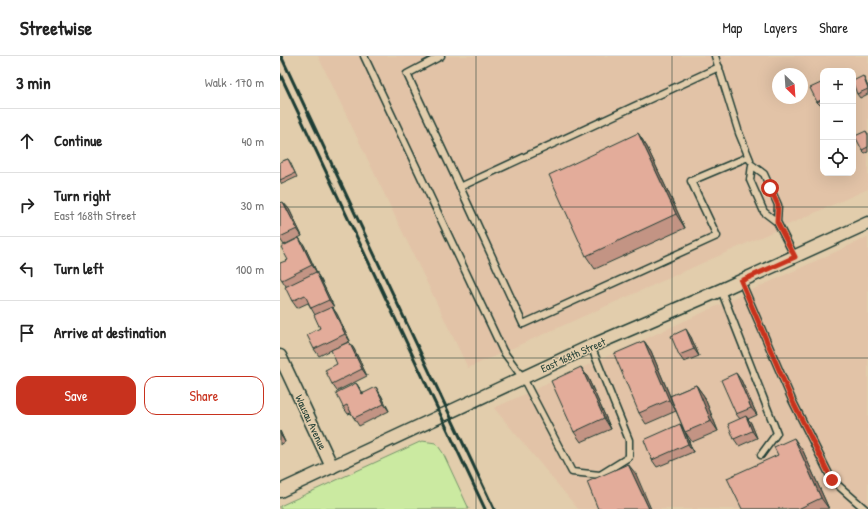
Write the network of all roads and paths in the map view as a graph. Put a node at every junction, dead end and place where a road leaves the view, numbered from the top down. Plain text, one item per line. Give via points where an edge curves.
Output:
1 (364, 56) edge
2 (441, 56) edge
3 (715, 56) edge
4 (719, 67) junction
5 (748, 157) junction
6 (752, 166) junction
7 (460, 188) junction
8 (777, 222) junction
9 (868, 223) edge
10 (795, 257) junction
11 (741, 281) junction
12 (721, 290) junction
13 (591, 346) junction
14 (280, 356) edge
15 (523, 378) junction
16 (761, 455) dead end
17 (332, 467) junction
18 (280, 491) edge
19 (865, 509) edge

1 - 15 lane via 503,351
2 - 7 lane via 407,74
3 - 4 lane
4 - 5 lane
4 - 7 lane
5 - 6 lane
5 - 7 lane via 692,181 717,236 523,324
6 - 8 lane via 764,174 778,205
6 - 8 lane via 750,180 764,212
8 - 10 lane
9 - 10 street, East 168th Street
10 - 11 street, East 168th Street
11 - 12 street, East 168th Street
11 - 19 lane via 792,400 832,480
12 - 13 street, East 168th Street
12 - 16 lane via 777,433
13 - 15 street, East 168th Street
13 - 15 lane via 629,440 629,457 600,475 572,472
14 - 17 street, Wausau Avenue
15 - 17 street, East 168th Street
17 - 18 street, East 168th Street

